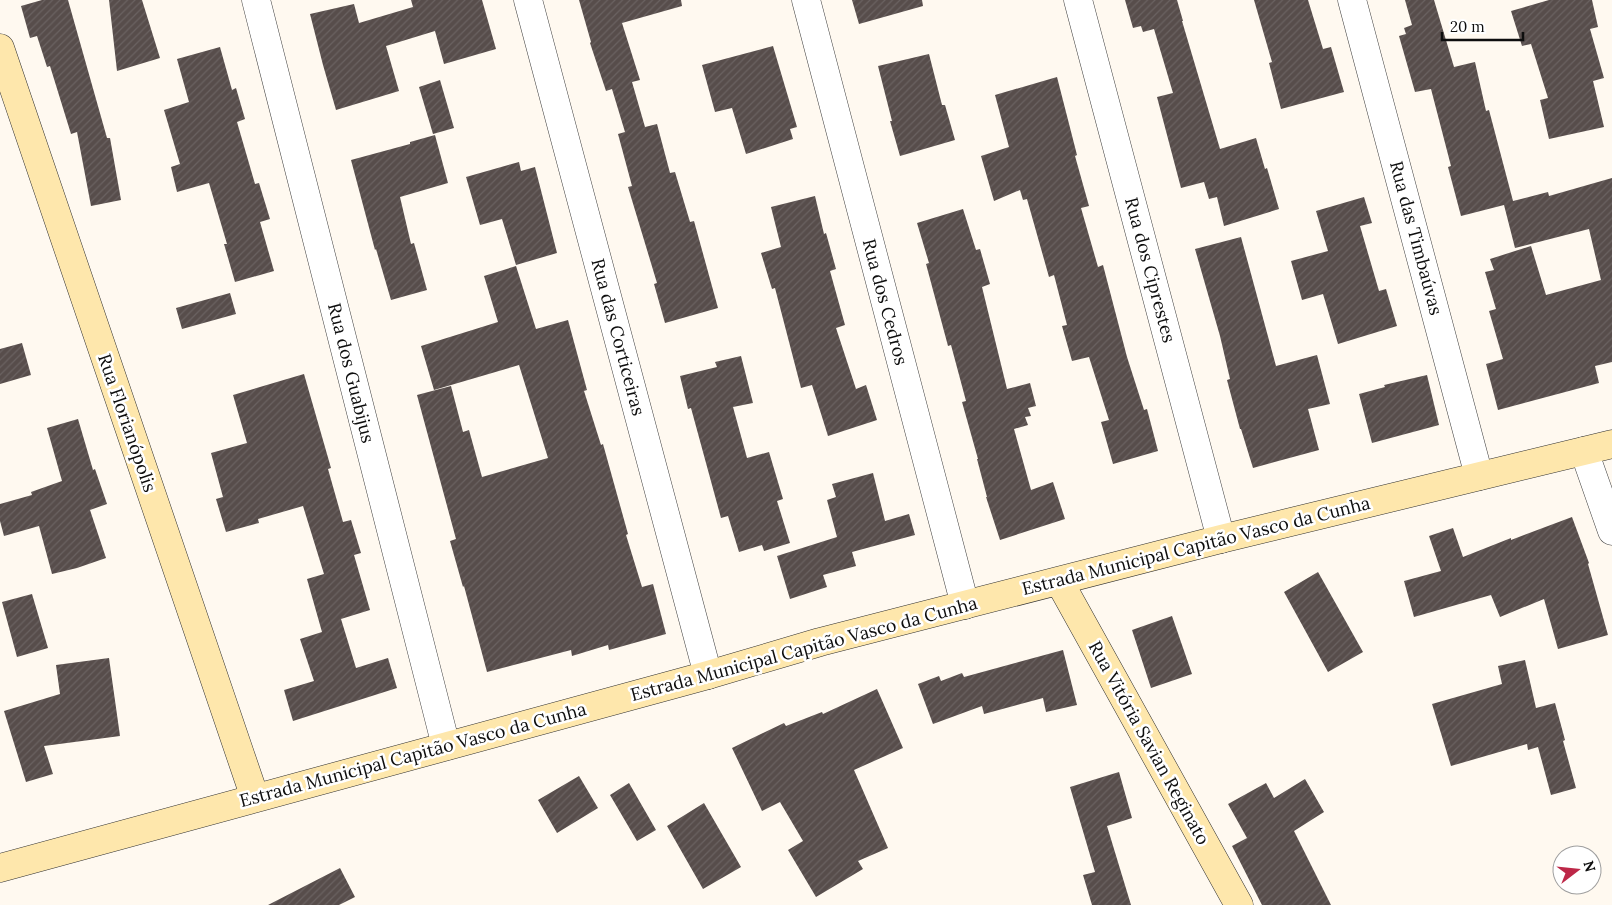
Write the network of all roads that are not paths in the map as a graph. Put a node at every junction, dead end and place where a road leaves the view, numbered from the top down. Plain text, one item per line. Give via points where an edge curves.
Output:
1 (256, 0) edge
2 (528, 0) edge
3 (806, 0) edge
4 (1078, 0) edge
5 (1352, 0) edge
6 (0, 48) edge
7 (1612, 444) edge
8 (1584, 451) junction
9 (1479, 476) junction
10 (1612, 530) edge
11 (1222, 539) junction
12 (1059, 581) junction
13 (965, 605) junction
14 (708, 675) junction
15 (446, 746) junction
16 (255, 798) junction
17 (0, 868) edge
18 (1240, 905) edge

1 - 15 street, Rua dos Guabijus
2 - 14 street, Rua das Corticeiras
3 - 13 street, Rua dos Cedros
4 - 11 street, Rua dos Ciprestes
5 - 9 street, Rua das Timbaúvas
6 - 16 main road, Rua Florianópolis
7 - 8 main road, Estrada Municipal Capitão Vasco da Cunha
8 - 9 main road, Estrada Municipal Capitão Vasco da Cunha
8 - 10 street
9 - 11 main road, Estrada Municipal Capitão Vasco da Cunha
11 - 12 main road, Estrada Municipal Capitão Vasco da Cunha
12 - 13 main road, Estrada Municipal Capitão Vasco da Cunha
12 - 18 main road, Rua Vitória Savian Reginato
13 - 14 main road, Estrada Municipal Capitão Vasco da Cunha
14 - 15 main road, Estrada Municipal Capitão Vasco da Cunha
15 - 16 main road, Estrada Municipal Capitão Vasco da Cunha
16 - 17 main road, Estrada Municipal Capitão Vasco da Cunha

